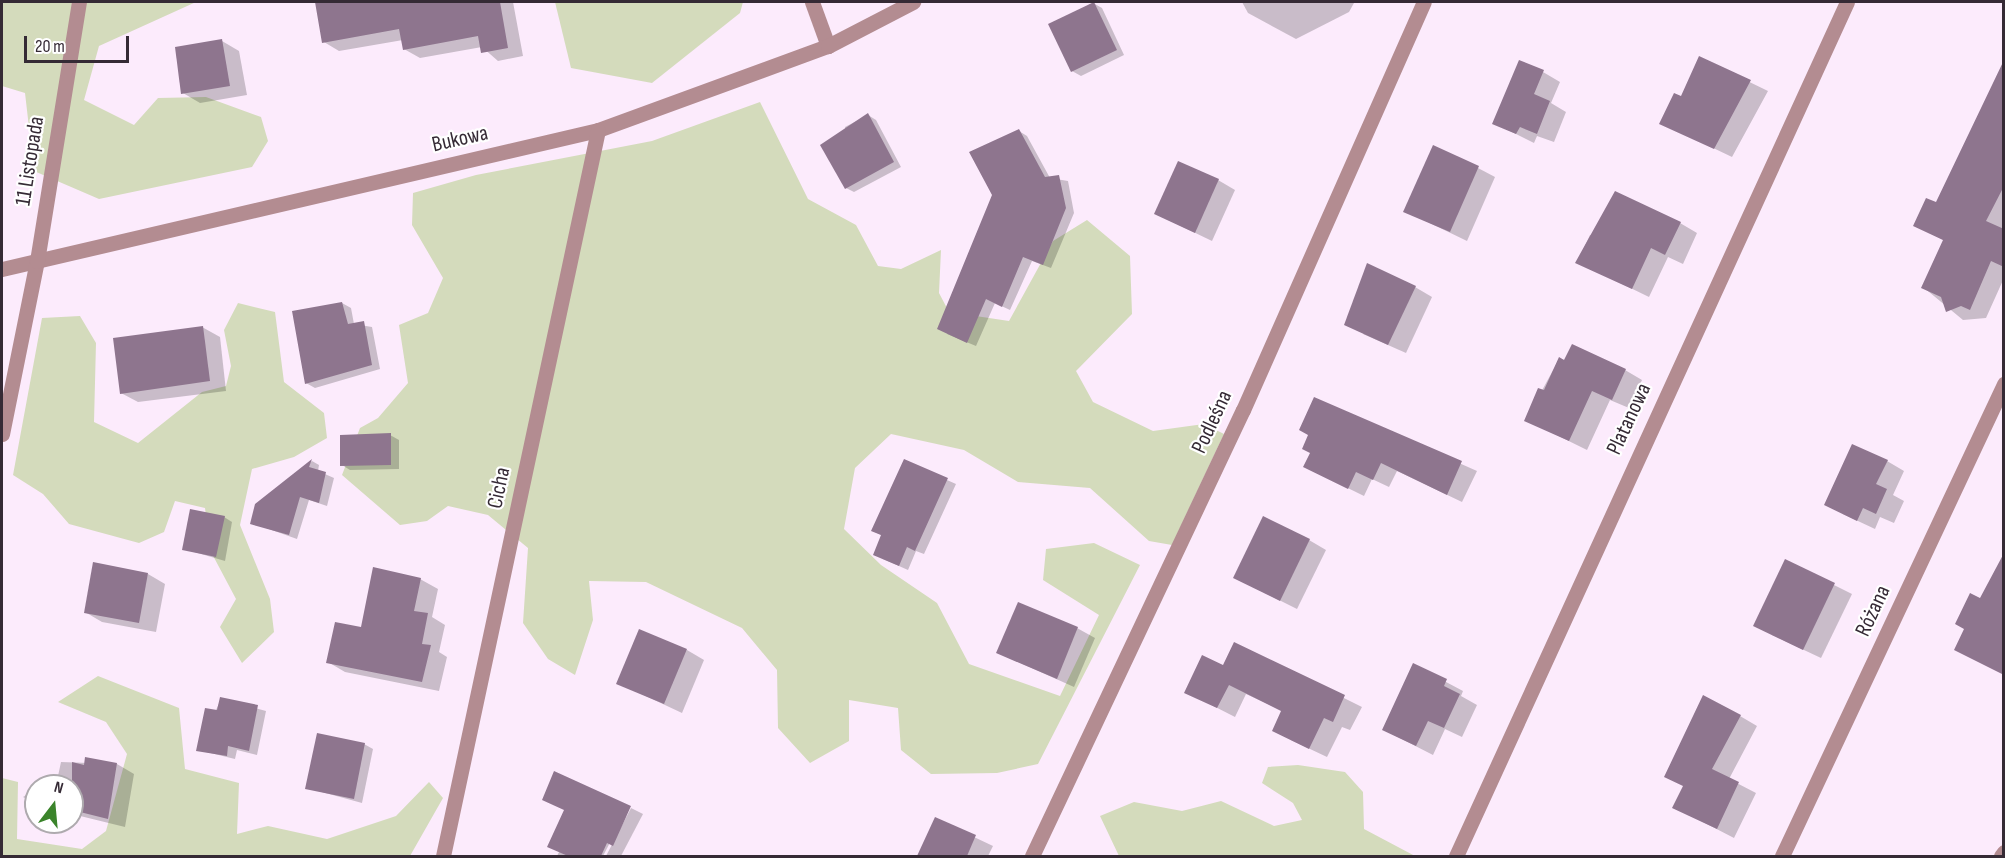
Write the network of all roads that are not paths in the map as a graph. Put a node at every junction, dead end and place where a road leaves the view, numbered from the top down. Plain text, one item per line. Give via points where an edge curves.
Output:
1 (79, 2) edge
2 (812, 2) edge
3 (913, 2) edge
4 (1424, 2) edge
5 (1847, 2) edge
6 (828, 46) junction
7 (598, 129) junction
8 (37, 261) junction
9 (2, 269) edge
10 (2004, 384) edge
11 (2, 434) edge
12 (2004, 852) edge
13 (443, 856) edge
14 (1032, 856) edge
15 (1456, 856) edge
16 (1782, 856) edge
17 (2001, 856) edge

1 - 8 street, 11 Listopada
2 - 6 street
3 - 6 street, Bukowa
4 - 14 street, Podleśna via 1243,410
5 - 15 street, Platanowa
6 - 7 street, Bukowa
7 - 8 street, Bukowa
7 - 13 street, Cicha
8 - 9 street, Bukowa
8 - 11 street, 11 Listopada
10 - 16 street, Różana
12 - 17 street

